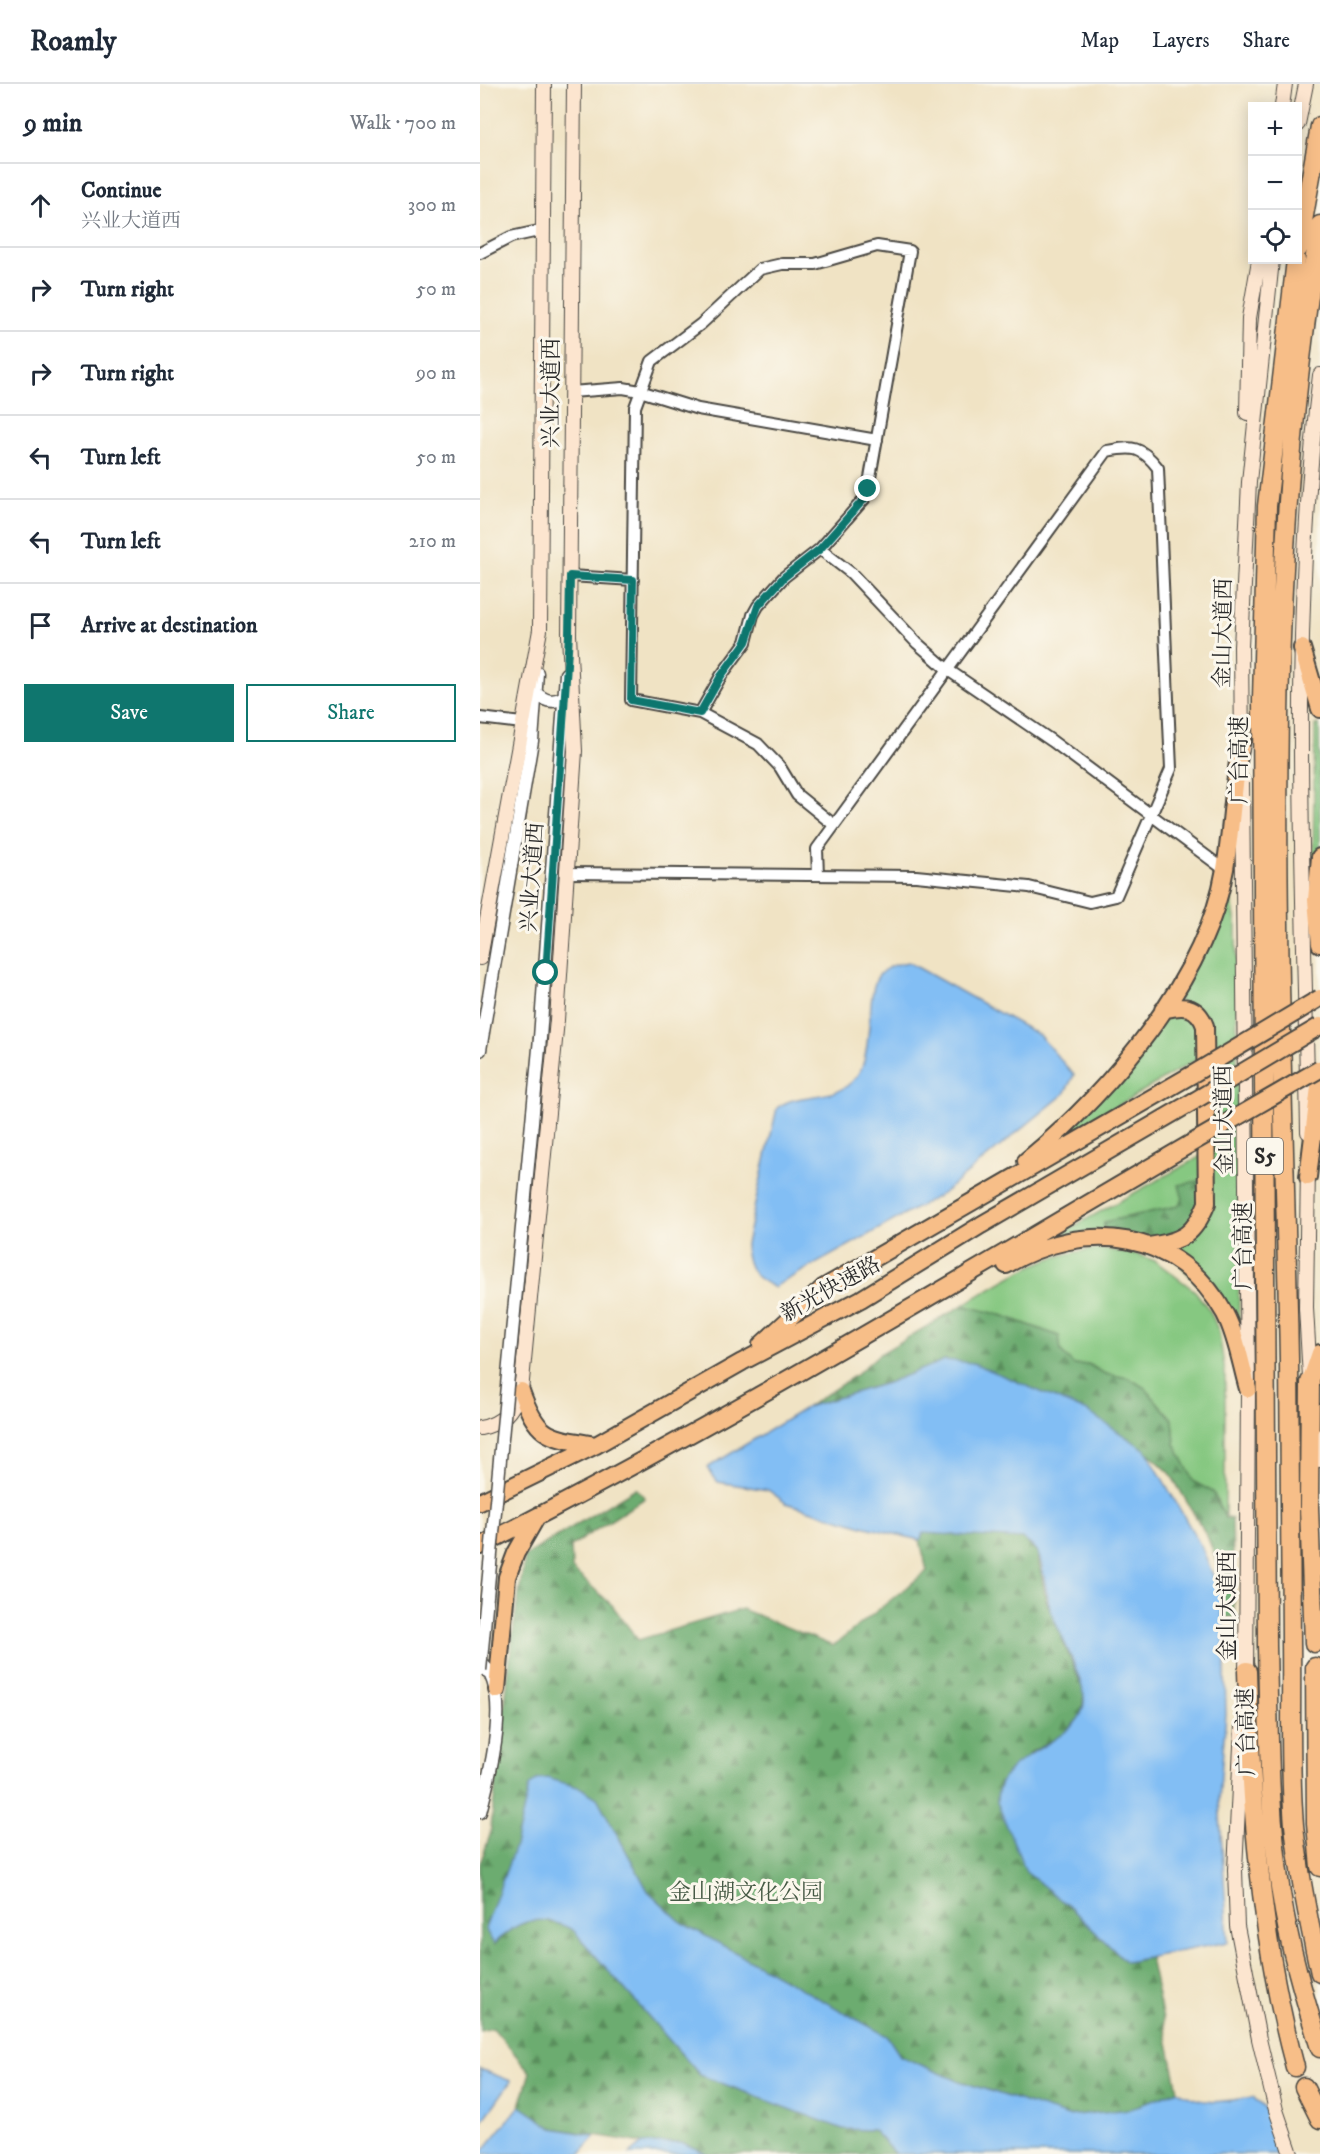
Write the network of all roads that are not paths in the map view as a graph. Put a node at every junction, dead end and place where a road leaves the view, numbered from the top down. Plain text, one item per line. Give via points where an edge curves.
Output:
1 (544, 84) edge
2 (574, 84) edge
3 (1285, 84) edge
4 (1300, 84) edge
5 (1306, 84) edge
6 (1283, 102) edge
7 (1298, 102) edge
8 (1302, 104) edge
9 (1320, 126) edge
10 (1320, 225) edge
11 (1302, 227) edge
12 (543, 230) junction
13 (480, 253) edge
14 (1258, 264) edge
15 (1272, 264) edge
16 (1296, 264) edge
17 (1320, 375) edge
18 (640, 391) junction
19 (571, 392) junction
20 (1320, 403) edge
21 (1314, 421) junction
22 (877, 440) junction
23 (1249, 482) junction
24 (820, 549) junction
25 (570, 576) junction
26 (633, 580) junction
27 (540, 630) junction
28 (569, 635) junction
29 (1302, 648) junction
30 (948, 670) junction
31 (536, 693) junction
32 (564, 697) junction
33 (1320, 709) edge
34 (700, 713) junction
35 (480, 718) edge
36 (522, 723) junction
37 (1242, 739) junction
38 (1151, 815) junction
39 (834, 825) junction
40 (1320, 857) edge
41 (1224, 870) junction
42 (567, 873) junction
43 (818, 875) junction
44 (1320, 944) edge
45 (480, 958) edge
46 (1320, 998) edge
47 (1163, 1010) junction
48 (1320, 1026) edge
49 (480, 1050) edge
50 (1320, 1068) edge
51 (1320, 1079) edge
52 (1308, 1178) junction
53 (997, 1186) junction
54 (1148, 1247) junction
55 (1320, 1353) edge
56 (742, 1362) junction
57 (805, 1369) junction
58 (1310, 1382) junction
59 (1248, 1389) junction
60 (521, 1391) junction
61 (1317, 1414) edge
62 (480, 1428) edge
63 (596, 1445) junction
64 (1320, 1461) edge
65 (480, 1502) edge
66 (536, 1518) junction
67 (480, 1546) edge
68 (1314, 1643) dead end
69 (480, 1662) edge
70 (1315, 1667) dead end
71 (480, 1670) edge
72 (1247, 1671) junction
73 (497, 1690) junction
74 (480, 1812) edge
75 (1320, 1867) edge
76 (1320, 1973) edge
77 (1320, 2048) edge
78 (1295, 2067) dead end
79 (1304, 2087) dead end
80 (1320, 2119) edge
81 (1291, 2154) edge

1 - 12 main road, 兴业大道西
2 - 19 main road, 兴业大道西
3 - 6 main road
4 - 7 main road
5 - 8 main road
9 - 11 highway
10 - 76 highway, 广台高速 / S5 via 1306,312 1288,506 1280,680 1280,819 1292,1786 1304,1900
12 - 13 street via 511,237
12 - 27 main road, 兴业大道西
14 - 23 main road via 1250,318
15 - 23 main road, 金山大道西
16 - 77 highway, 广台高速 / S5 via 1267,506 1262,699 1267,1646 1271,1803 1281,1893
17 - 21 main road
18 - 19 street via 623,388
18 - 22 street via 698,409
18 - 22 street via 652,362 701,324 760,269 815,264 877,246 910,251
18 - 26 street via 635,407
19 - 25 main road, 兴业大道西
20 - 21 main road
21 - 29 main road
22 - 24 street via 865,498
23 - 37 main road, 金山大道西 via 1241,646
24 - 30 street via 851,573
24 - 34 street via 784,577 758,606 746,642
25 - 26 street
25 - 28 main road, 兴业大道西
26 - 34 street via 631,700
27 - 31 street, 兴业大道西
27 - 36 main road
28 - 32 street, 兴业大道西
28 - 42 main road via 576,751
29 - 33 highway
29 - 52 main road
30 - 38 street
30 - 38 street via 1107,451 1128,447 1146,452 1158,468 1171,769
30 - 39 street
31 - 32 street via 542,699 557,701
31 - 49 street, 兴业大道西 via 532,741
32 - 71 street, 兴业大道西, bridge via 540,1038
34 - 39 street via 758,744 780,767 797,795
35 - 36 street
36 - 45 main road
37 - 41 highway
37 - 59 main road, 金山大道西
38 - 41 street
38 - 43 street via 1116,896 1090,902 981,880
39 - 43 street via 817,849
40 - 44 highway via 1316,900
41 - 47 highway via 1205,937
42 - 43 street
42 - 60 main road via 557,1020
46 - 53 highway, bridge
47 - 53 highway via 1073,1118
47 - 54 highway via 1183,1005 1193,1008 1205,1026 1207,1203 1190,1233 1174,1243
48 - 56 highway, 新光快速路, bridge via 861,1299
50 - 57 highway, bridge
51 - 52 highway
52 - 58 main road via 1306,1308
53 - 56 highway via 823,1288
54 - 57 highway via 1100,1236 1058,1242 1016,1259 866,1346
54 - 59 highway via 1181,1263 1207,1287 1229,1325
55 - 58 highway
56 - 63 highway, 新光快速路
57 - 66 highway
58 - 61 main road
58 - 68 highway
59 - 72 main road, 金山大道西
60 - 62 main road via 512,1410 500,1421
60 - 63 highway via 533,1420 548,1435
61 - 64 main road
63 - 65 highway, 新光快速路
66 - 67 highway
66 - 73 highway via 507,1577
69 - 73 street
70 - 75 highway
72 - 78 highway via 1260,1878 1276,1993
72 - 81 main road, 金山大道西 via 1234,1889 1238,1936 1268,2076
73 - 74 street via 495,1737
79 - 80 highway

